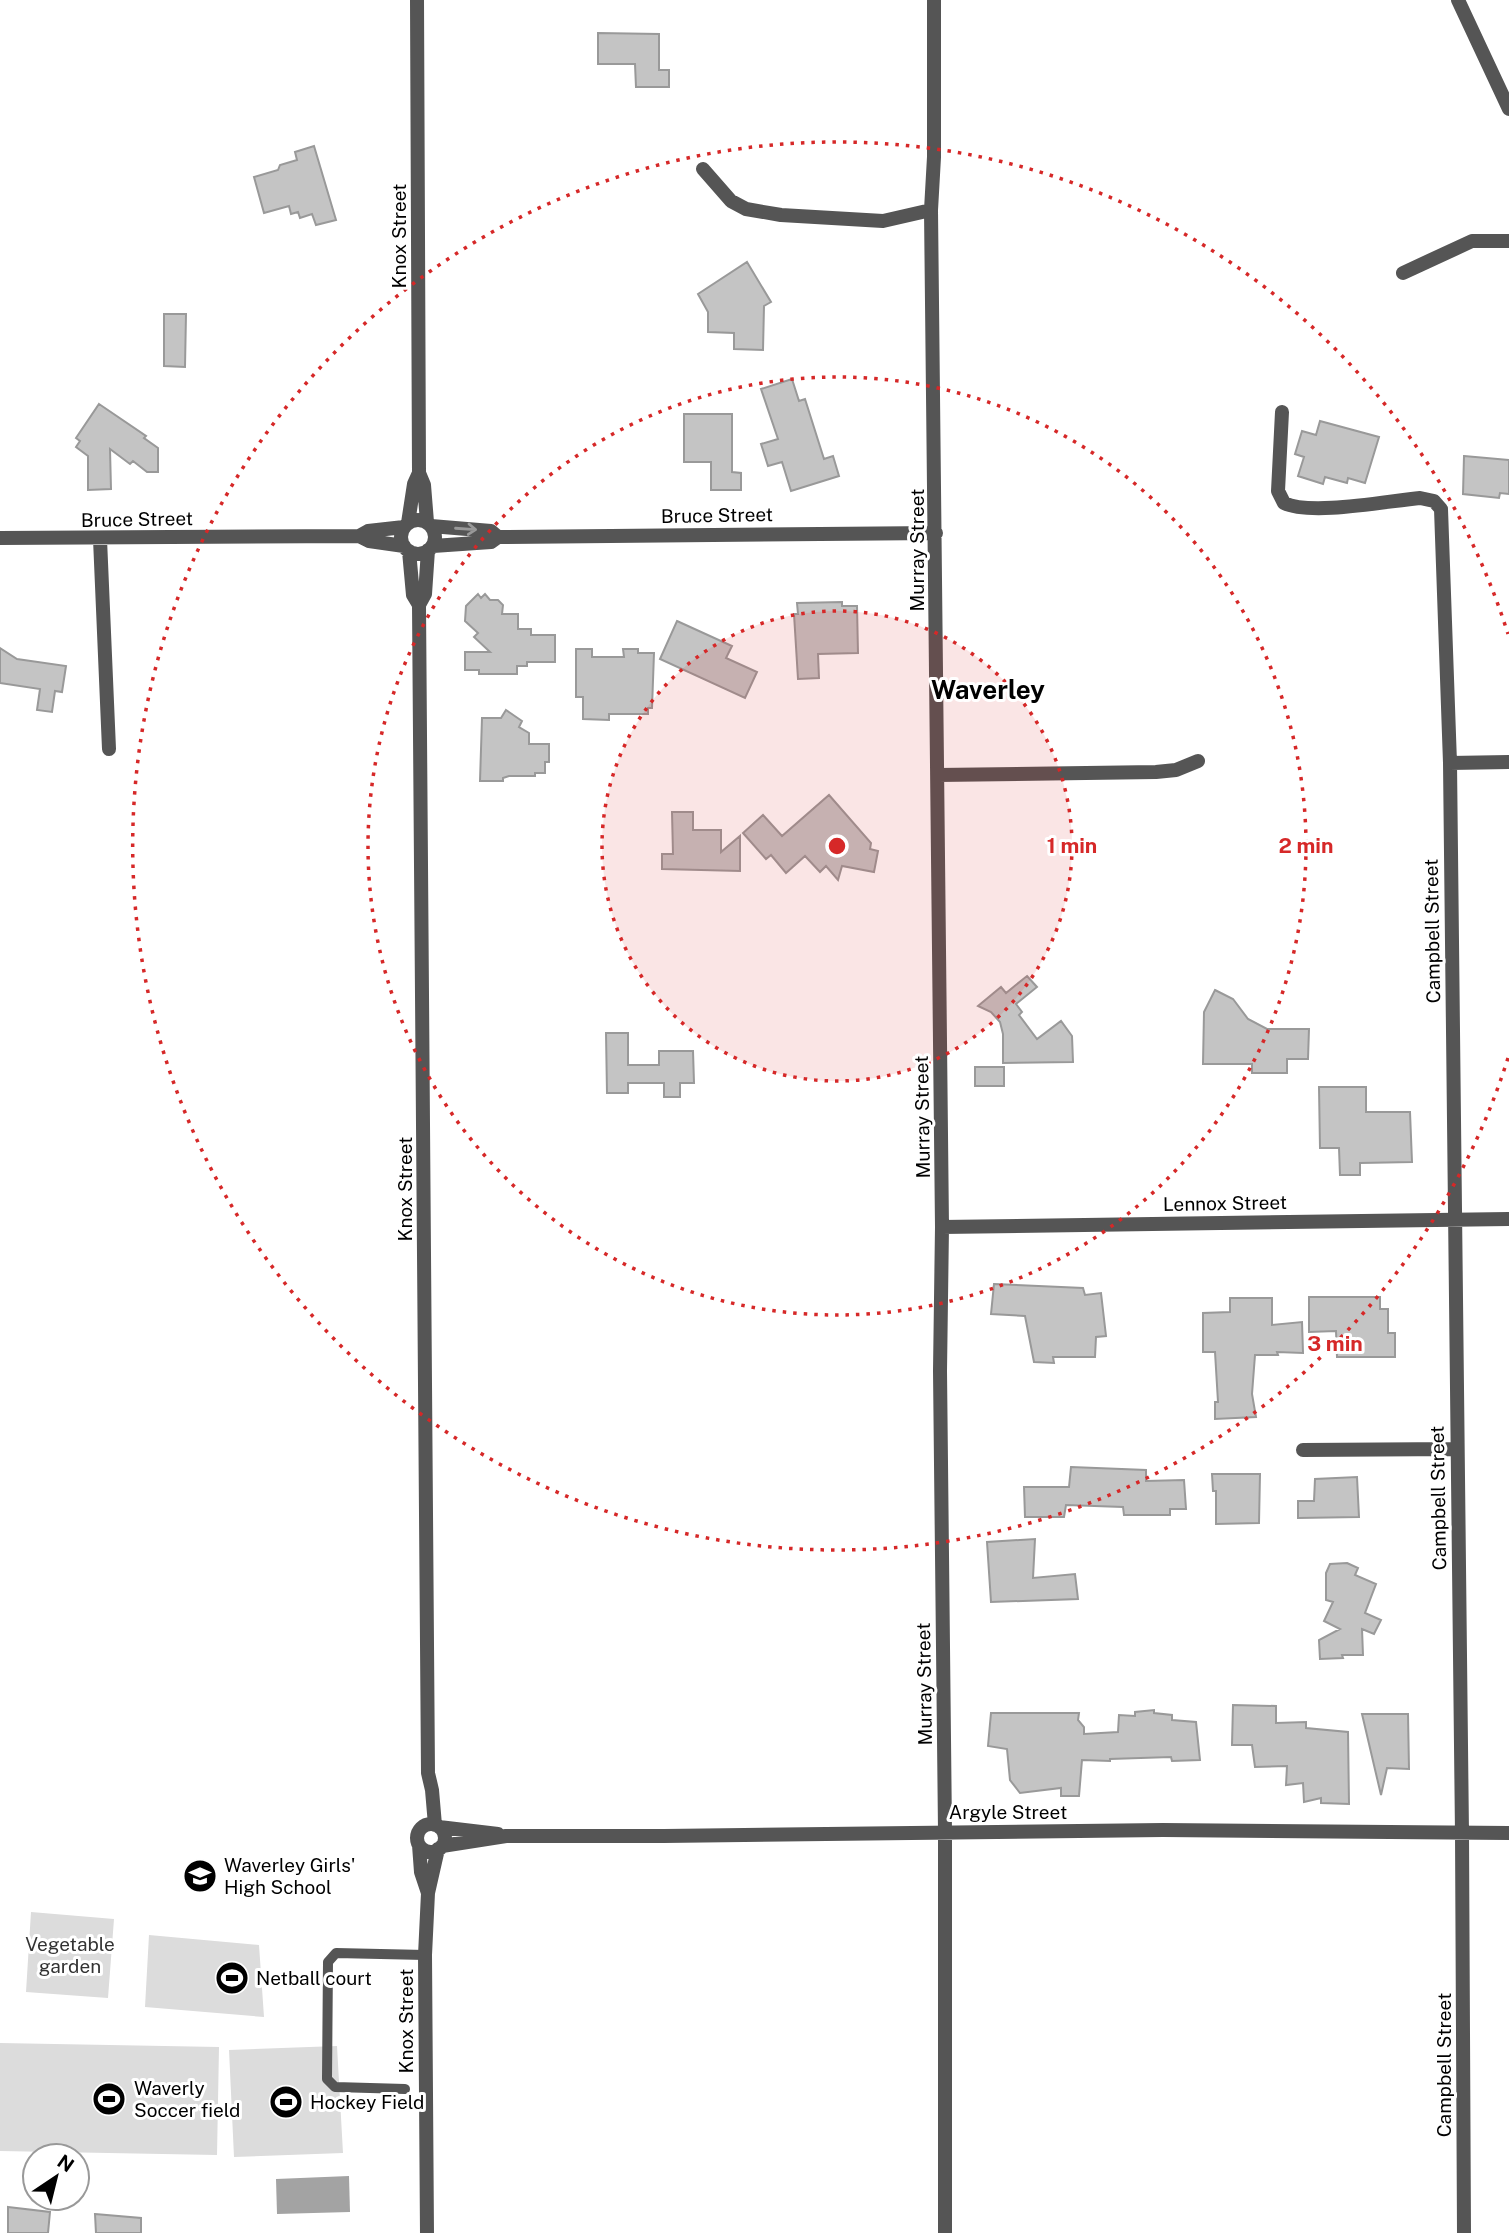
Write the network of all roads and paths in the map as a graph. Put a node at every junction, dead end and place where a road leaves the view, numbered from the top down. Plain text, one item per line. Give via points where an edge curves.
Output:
1 (417, 0) edge
2 (934, 0) edge
3 (1458, 0) edge
4 (1509, 109) edge
5 (703, 169) dead end
6 (932, 210) junction
7 (1509, 241) edge
8 (1404, 273) dead end
9 (1282, 412) dead end
10 (419, 473) junction
11 (429, 524) junction
12 (406, 525) junction
13 (936, 533) junction
14 (359, 536) junction
15 (498, 537) junction
16 (0, 538) edge
17 (100, 539) junction
18 (430, 548) junction
19 (407, 549) junction
20 (419, 604) junction
21 (109, 749) dead end
22 (1198, 761) dead end
23 (1509, 762) edge
24 (1450, 763) junction
25 (938, 775) junction
26 (1509, 1219) edge
27 (1455, 1220) junction
28 (942, 1227) junction
29 (1456, 1449) junction
30 (1303, 1450) dead end
31 (433, 1826) junction
32 (945, 1831) junction
33 (1509, 1833) edge
34 (1462, 1834) junction
35 (506, 1836) junction
36 (419, 1845) junction
37 (440, 1848) junction
38 (428, 1893) junction
39 (425, 1955) junction
40 (405, 2089) dead end
41 (427, 2233) edge
42 (945, 2233) edge
43 (1464, 2233) edge

1 - 10 street, Knox Street
2 - 6 street, Murray Street
3 - 4 street
5 - 6 street via 731,201 746,209 883,221
6 - 13 street, Murray Street
7 - 8 street via 1472,241
9 - 24 street, Campbell Street via 1279,491 1284,503 1325,507 1419,498 1434,501 1441,509
10 - 11 street, Knox Street
10 - 12 street, Knox Street
11 - 12 street via 421,520
11 -> 15 street, Bruce Street via 491,531
11 - 18 street via 435,539
12 - 14 street, Bruce Street
12 - 19 street via 402,540
13 - 15 street, Bruce Street
13 - 25 street, Murray Street
14 - 17 street, Bruce Street
14 - 19 street, Bruce Street
15 - 18 street, Bruce Street via 491,542
16 - 17 street, Bruce Street
17 - 21 street
18 - 19 street via 415,554
18 - 20 street, Knox Street via 425,594
19 - 20 street, Knox Street via 413,594
20 - 31 street, Knox Street via 428,1773
22 - 25 street via 1156,772
23 - 24 street
24 - 27 street, Campbell Street
25 - 28 street, Murray Street
26 - 27 street, Lennox Street
27 - 28 street, Lennox Street
27 - 29 street, Campbell Street
28 - 32 street, Murray Street
29 - 30 street
29 - 34 street, Campbell Street
31 - 35 street, Argyle Street
31 - 36 street via 417,1834
31 - 37 street via 444,1836
32 - 34 street, Argyle Street
32 - 35 street, Argyle Street
32 - 42 street, Murray Street
33 - 34 street, Argyle Street
34 - 43 street, Campbell Street
35 - 37 street, Argyle Street
36 - 37 street via 428,1851
36 - 38 street, Knox Street
37 - 38 street, Knox Street
38 - 39 street, Knox Street
39 - 40 lane via 336,1953 328,1962 327,2078 335,2087
39 - 41 street, Knox Street

